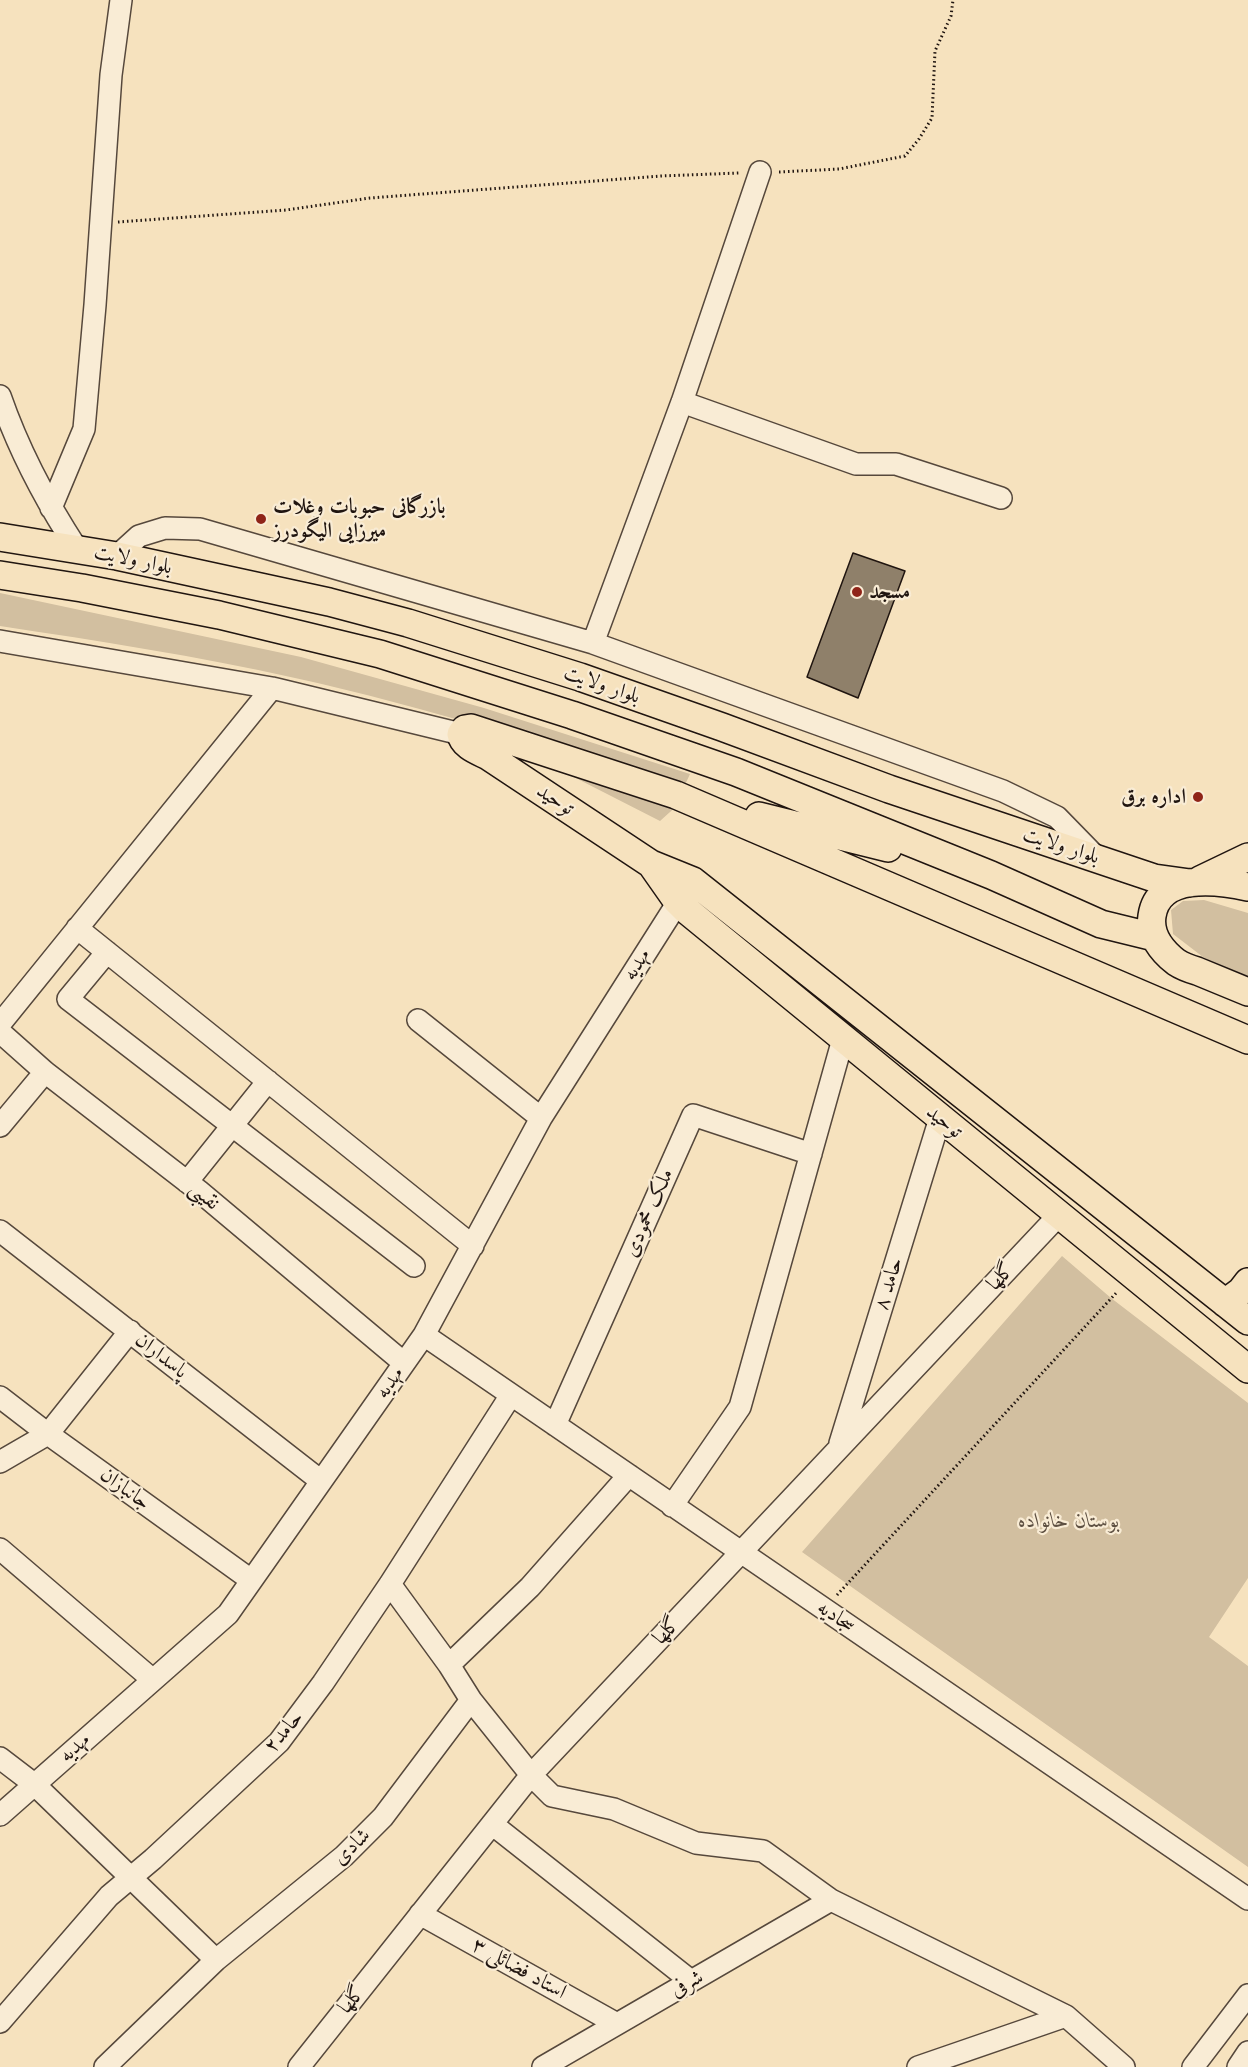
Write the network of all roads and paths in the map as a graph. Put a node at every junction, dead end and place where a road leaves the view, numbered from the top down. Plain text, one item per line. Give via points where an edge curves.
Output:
1 (121, 0) edge
2 (953, 0) edge
3 (760, 172) junction
4 (101, 223) junction
5 (0, 396) edge
6 (682, 402) junction
7 (1001, 498) dead end
8 (51, 508) junction
9 (0, 537) edge
10 (77, 549) junction
11 (117, 556) junction
12 (0, 575) edge
13 (0, 641) edge
14 (593, 643) junction
15 (272, 688) junction
16 (461, 734) junction
17 (676, 795) junction
18 (1248, 857) edge
19 (1097, 858) junction
20 (991, 874) junction
21 (1192, 883) junction
22 (1248, 887) edge
23 (685, 891) junction
24 (76, 928) junction
25 (1154, 937) junction
26 (107, 952) junction
27 (1247, 999) edge
28 (418, 1020) dead end
29 (0, 1024) edge
30 (0, 1032) edge
31 (843, 1040) junction
32 (1248, 1040) edge
33 (45, 1072) junction
34 (268, 1081) junction
35 (541, 1118) junction
36 (940, 1118) junction
37 (231, 1125) junction
38 (0, 1126) edge
39 (811, 1154) junction
40 (187, 1182) junction
41 (1059, 1215) junction
42 (0, 1231) edge
43 (473, 1246) junction
44 (414, 1266) dead end
45 (1134, 1276) junction
46 (1248, 1282) edge
47 (1225, 1303) junction
48 (1248, 1321) edge
49 (129, 1331) junction
50 (424, 1335) junction
51 (404, 1363) junction
52 (1248, 1369) edge
53 (511, 1395) junction
54 (0, 1396) edge
55 (555, 1425) junction
56 (48, 1434) junction
57 (838, 1449) junction
58 (0, 1462) edge
59 (628, 1475) junction
60 (321, 1481) junction
61 (672, 1506) junction
62 (0, 1550) edge
63 (741, 1552) junction
64 (251, 1580) junction
65 (390, 1584) junction
66 (824, 1609) junction
67 (449, 1665) junction
68 (153, 1680) junction
69 (471, 1700) junction
70 (0, 1758) edge
71 (531, 1775) junction
72 (34, 1784) junction
73 (0, 1815) edge
74 (492, 1824) junction
75 (132, 1877) junction
76 (1248, 1899) edge
77 (831, 1900) junction
78 (420, 1914) junction
79 (216, 1960) junction
80 (691, 1982) junction
81 (1248, 1995) edge
82 (1066, 2016) junction
83 (0, 2022) edge
84 (617, 2024) junction
85 (1248, 2052) edge
86 (105, 2067) edge
87 (298, 2067) edge
88 (543, 2067) edge
89 (918, 2067) edge
90 (1124, 2067) edge
91 (1193, 2067) edge
92 (1238, 2067) edge

1 - 4 street via 111,75
2 - 3 path via 951,16 935,51 932,118 904,156 839,169
3 - 4 path via 393,196 286,210
3 - 6 street
4 - 8 street via 84,429
5 - 8 street via 24,459
6 - 7 street via 856,464 896,464
6 - 14 street
8 - 10 street
9 - 10 main road, بلوار ولایت
10 - 11 main road, بلوار ولایت
11 - 14 street via 139,536 165,528 200,529
11 - 19 main road, بلوار ولایت via 329,602 419,626 580,677 889,789
12 - 20 main road, بلوار ولایت via 219,615 380,654 736,772
13 - 15 street
14 - 19 street via 1003,791 1057,817
15 - 16 street
15 - 24 street
16 - 17 main road via 471,728
16 - 23 main road, توحید via 467,745 651,864
17 - 20 main road
17 - 32 main road
18 - 21 main road
19 - 21 main road, بلوار ولایت via 1154,878
20 - 25 main road, بلوار ولایت via 1101,924
21 - 22 main road via 1215,881
21 - 25 main road via 1171,888 1158,897 1150,925
23 - 31 main road, توحید
23 - 35 street, مهدیه
23 - 47 main road, توحید
24 - 26 street
24 - 29 street
25 - 27 main road via 1178,963
26 - 34 street
26 - 37 street via 68,999
28 - 35 street
30 - 33 street, نقیبی
31 - 36 main road, توحید
31 - 39 street
33 - 38 street
33 - 40 street, نقیبی
34 - 37 street
34 - 43 street
35 - 43 street, مهدیه
36 - 41 main road, توحید
36 - 57 street, حامد ۸
37 - 40 street
37 - 44 street
39 - 55 street, ملک محمودی via 693,1115
39 - 61 street via 740,1407
40 - 51 street, نقیبی
41 - 45 main road, توحید
41 - 57 street, گلها
42 - 49 street, پاسداران
43 - 50 street, مهدیه
45 - 52 main road, توحید
45 - 66 path
46 - 47 main road
47 - 48 main road, توحید
49 - 56 street
49 - 60 street, پاسداران
50 - 51 street, مهدیه
50 - 53 street, سجادیه
51 - 60 street, مهدیه
53 - 55 street, سجادیه
53 - 65 street, حامد۲
54 - 56 street, جانبازان
55 - 59 street, سجادیه
56 - 58 street
56 - 64 street, جانبازان
57 - 63 street, گلها
59 - 61 street, سجادیه
59 - 67 street via 530,1587
60 - 64 street, مهدیه
61 - 63 street, سجادیه
62 - 68 street
63 - 66 street, سجادیه
63 - 71 street, گلها
64 - 68 street, مهدیه via 228,1614
65 - 67 street
65 - 75 street, حامد۲ via 279,1742
66 - 76 street, سجادیه
67 - 69 street
68 - 72 street, مهدیه
69 - 71 street
69 - 79 street, شادی via 383,1817 344,1856
70 - 72 street
71 - 74 street, گلها
71 - 77 street via 552,1796 614,1809 696,1843 764,1851
72 - 73 street, مهدیه
72 - 75 street
74 - 78 street, گلها
74 - 80 street
75 - 79 street
75 - 83 street, حامد۲ via 109,1896
77 - 80 street, شرفی
77 - 82 street
78 - 84 street, استاد فضائلی ۳
78 - 87 street, گلها
79 - 86 street, شادی
80 - 84 street, شرفی
81 - 91 street
82 - 89 street
82 - 90 street
84 - 88 street, شرفی
85 - 92 street

